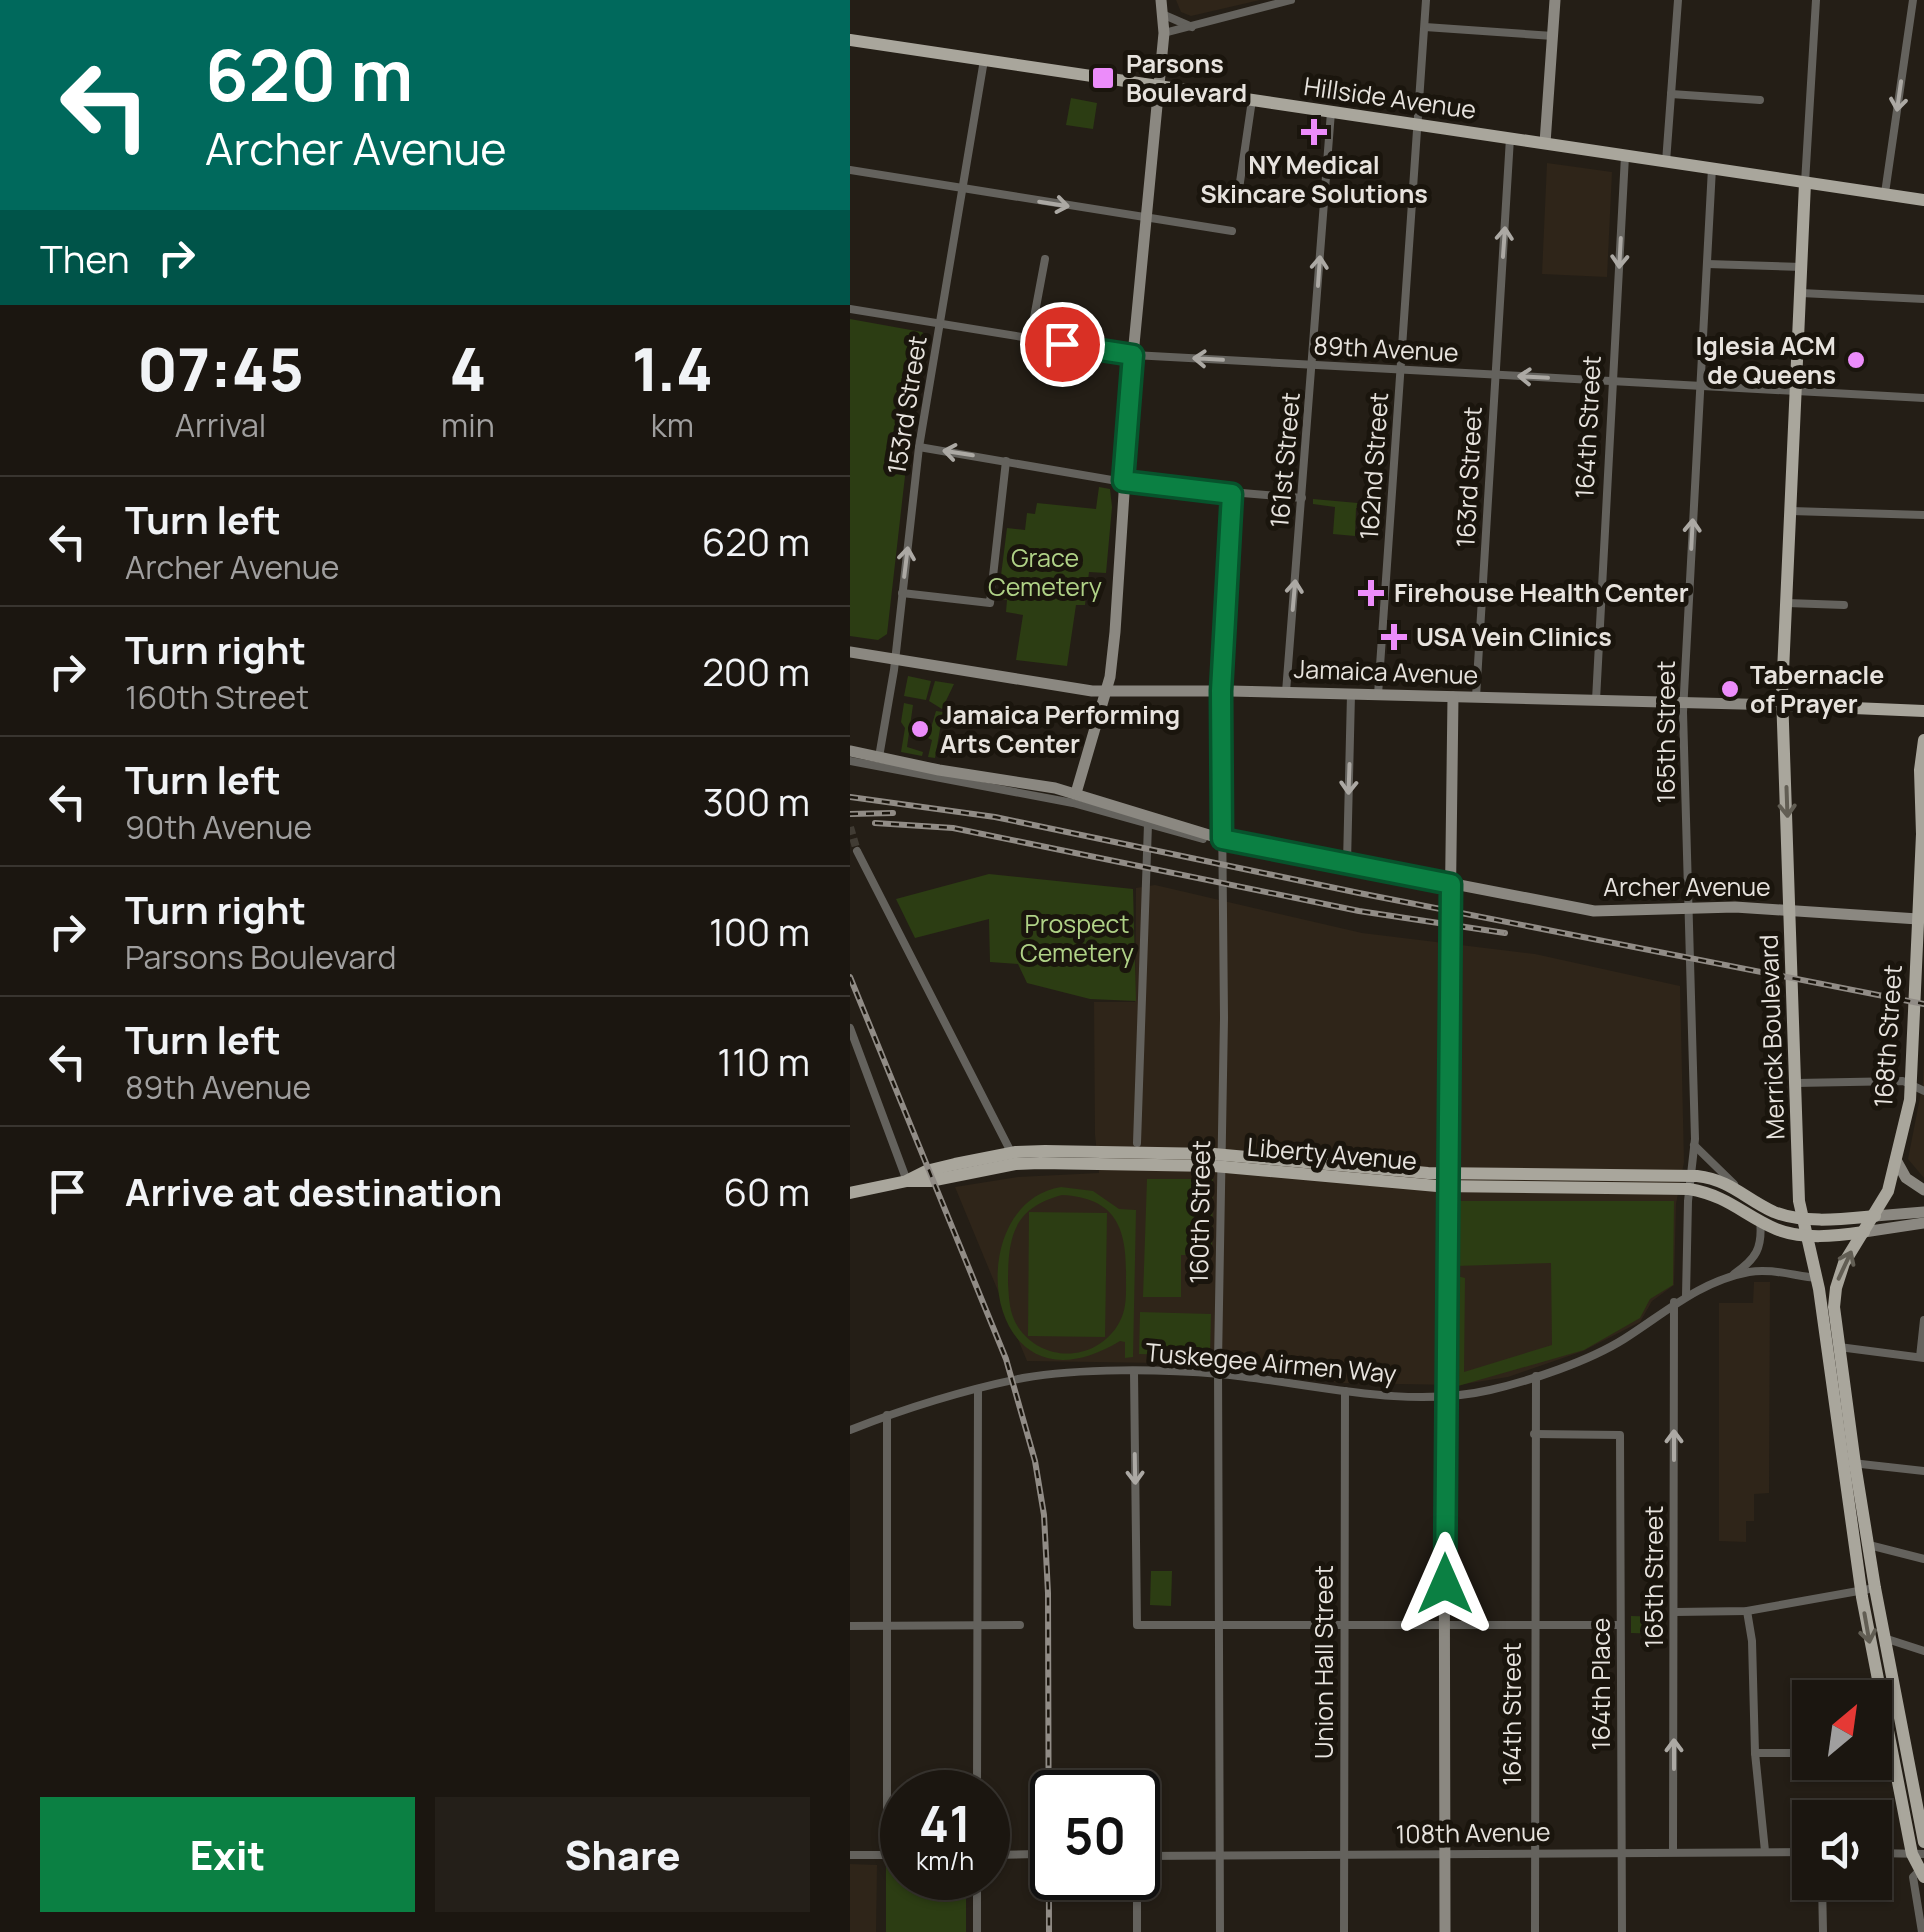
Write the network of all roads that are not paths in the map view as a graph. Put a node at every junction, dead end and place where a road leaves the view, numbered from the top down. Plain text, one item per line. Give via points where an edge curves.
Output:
1 (1291, 0) edge
2 (1426, 0) edge
3 (1555, 0) edge
4 (1678, 0) edge
5 (1816, 0) edge
6 (1913, 0) edge
7 (1162, 7) edge
8 (1192, 27) junction
9 (1424, 27) junction
10 (1164, 33) junction
11 (1553, 36) junction
12 (850, 40) edge
13 (984, 60) junction
14 (1158, 86) junction
15 (1671, 94) junction
16 (1252, 100) junction
17 (1760, 100) dead end
18 (1331, 112) junction
19 (1418, 124) junction
20 (1510, 138) junction
21 (1545, 144) junction
22 (1626, 156) junction
23 (1666, 162) junction
24 (1712, 168) junction
25 (850, 170) edge
26 (1806, 182) junction
27 (962, 189) junction
28 (1239, 189) dead end
29 (1884, 194) junction
30 (1924, 200) edge
31 (1146, 219) junction
32 (1232, 231) dead end
33 (1045, 258) dead end
34 (1707, 264) junction
35 (1802, 268) junction
36 (1801, 292) junction
37 (1924, 300) edge
38 (850, 309) edge
39 (940, 323) junction
40 (1030, 339) junction
41 (1133, 355) junction
42 (1312, 365) junction
43 (1400, 370) junction
44 (1495, 375) junction
45 (1613, 382) junction
46 (1700, 387) junction
47 (1796, 392) junction
48 (1924, 398) edge
49 (919, 447) junction
50 (1006, 461) junction
51 (1123, 481) junction
52 (1232, 494) junction
53 (1302, 498) junction
54 (1791, 512) junction
55 (1924, 515) edge
56 (902, 593) junction
57 (1786, 604) junction
58 (1844, 604) dead end
59 (850, 652) edge
60 (895, 658) junction
61 (1106, 690) junction
62 (1221, 691) junction
63 (1286, 692) junction
64 (1351, 694) junction
65 (1378, 695) junction
66 (1453, 697) junction
67 (1476, 698) junction
68 (1596, 700) junction
69 (1683, 702) junction
70 (1783, 705) junction
71 (1924, 712) edge
72 (1924, 740) edge
73 (850, 751) edge
74 (879, 758) junction
75 (850, 761) edge
76 (1074, 798) junction
77 (1148, 824) junction
78 (1923, 830) edge
79 (1222, 839) junction
80 (850, 862) edge
81 (1347, 863) junction
82 (1451, 884) junction
83 (1688, 909) junction
84 (1791, 910) junction
85 (1921, 919) edge
86 (850, 1028) edge
87 (1796, 1083) junction
88 (1918, 1088) edge
89 (1137, 1143) dead end
90 (1694, 1145) junction
91 (1013, 1158) junction
92 (1896, 1160) junction
93 (1222, 1161) junction
94 (906, 1180) junction
95 (1447, 1180) junction
96 (1690, 1182) junction
97 (1741, 1190) junction
98 (1924, 1190) edge
99 (850, 1193) edge
100 (1924, 1212) edge
101 (1875, 1216) junction
102 (1802, 1218) junction
103 (1760, 1220) junction
104 (1924, 1223) edge
105 (1864, 1232) junction
106 (1806, 1236) junction
107 (1730, 1278) junction
108 (1817, 1278) junction
109 (1686, 1296) junction
110 (1674, 1302) junction
111 (1924, 1320) edge
112 (1839, 1348) junction
113 (1922, 1358) edge
114 (1134, 1372) junction
115 (1218, 1374) junction
116 (1536, 1376) junction
117 (978, 1390) junction
118 (1345, 1392) junction
119 (1444, 1397) junction
120 (887, 1414) junction
121 (850, 1430) edge
122 (1534, 1434) junction
123 (1849, 1463) junction
124 (1924, 1471) edge
125 (1869, 1545) junction
126 (1924, 1560) edge
127 (1876, 1588) junction
128 (1860, 1590) junction
129 (1747, 1611) junction
130 (1674, 1612) junction
131 (1020, 1625) dead end
132 (1445, 1625) junction
133 (1620, 1625) junction
134 (850, 1626) edge
135 (887, 1626) junction
136 (977, 1626) junction
137 (1220, 1626) junction
138 (1344, 1626) junction
139 (1534, 1626) junction
140 (1884, 1638) junction
141 (1924, 1651) edge
142 (1877, 1680) edge
143 (1755, 1753) junction
144 (1792, 1753) edge
145 (1892, 1759) edge
146 (887, 1770) edge
147 (977, 1770) edge
148 (1924, 1842) edge
149 (1622, 1851) junction
150 (1674, 1851) junction
151 (1535, 1852) junction
152 (1765, 1852) junction
153 (1792, 1852) edge
154 (1892, 1853) edge
155 (1220, 1854) junction
156 (1344, 1854) junction
157 (1445, 1854) junction
158 (1918, 1854) edge
159 (850, 1855) edge
160 (880, 1855) edge
161 (1160, 1855) edge
162 (1922, 1874) edge
163 (977, 1900) edge
164 (1137, 1900) edge
165 (1822, 1900) edge
166 (977, 1932) edge
167 (1137, 1932) edge
168 (1220, 1932) edge
169 (1344, 1932) edge
170 (1445, 1932) edge
171 (1535, 1932) edge
172 (1622, 1932) edge
173 (1823, 1932) edge
174 (1922, 1932) edge

1 - 8 street
2 - 9 street, 162nd Street
3 - 11 main road
4 - 15 street
5 - 26 street
6 -> 29 street
7 - 8 street
7 - 10 main road
8 - 10 street
9 - 11 street
9 - 19 street, 162nd Street
10 - 14 main road
11 - 21 main road
12 - 13 main road, Hillside Avenue
13 - 14 main road, Hillside Avenue
13 - 27 street, 153rd Street
14 - 16 main road, Hillside Avenue
14 - 31 main road
15 - 17 street
15 - 23 street
16 - 18 main road, Hillside Avenue
16 - 28 street
18 - 19 main road, Hillside Avenue
42 -> 18 street, 161st Street
19 - 20 main road, Hillside Avenue
19 - 43 street, 162nd Street
20 - 21 main road, Hillside Avenue
44 -> 20 street, 163rd Street
21 - 22 main road, Hillside Avenue
22 - 23 main road, Hillside Avenue
22 -> 45 street, 164th Street
23 - 24 main road, Hillside Avenue
24 - 26 main road, Hillside Avenue
24 - 34 street, 165th Street
25 - 27 street
26 - 29 main road, Hillside Avenue
26 - 35 main road, Merrick Boulevard
27 -> 31 street
27 - 39 street, 153rd Street
29 - 30 main road, Hillside Avenue
31 - 32 street
31 - 41 main road
33 - 40 street
34 - 35 street
34 - 46 street, 165th Street
35 - 36 main road, Merrick Boulevard
36 - 37 street
36 - 47 main road, Merrick Boulevard
38 - 39 street, 89th Avenue
39 - 40 street, 89th Avenue
39 - 49 street, 153rd Street
40 - 41 street, 89th Avenue
42 -> 41 street, 89th Avenue
41 - 51 main road
42 - 43 street, 89th Avenue
42 - 53 street, 161st Street
43 - 44 street, 89th Avenue
43 - 65 street, 162nd Street
45 -> 44 street, 89th Avenue
44 - 67 street, 163rd Street
45 - 46 street, 89th Avenue
45 - 68 street, 164th Street
46 - 47 street, 89th Avenue
69 -> 46 street, 165th Street
47 - 48 street, 89th Avenue
47 - 54 main road, Merrick Boulevard
50 -> 49 street
56 -> 49 street, 153rd Street
50 - 51 street
50 - 56 street via 990,604
51 - 52 street
51 - 61 main road
52 - 53 street
52 - 62 street, 160th Street
63 -> 53 street, 161st Street
54 - 55 street
54 - 57 main road, Merrick Boulevard
56 - 60 street, 153rd Street
57 - 58 street
57 - 70 main road, Merrick Boulevard
59 - 60 main road, Jamaica Avenue
60 - 61 main road, Jamaica Avenue
60 - 74 street, 153rd Street
61 - 62 main road, Jamaica Avenue
61 - 76 main road
62 - 63 main road, Jamaica Avenue
62 - 79 street, 160th Street
63 - 64 main road, Jamaica Avenue
64 - 65 main road, Jamaica Avenue
64 -> 81 street
65 - 66 main road, Jamaica Avenue
66 - 67 main road, Jamaica Avenue
66 - 82 main road
67 - 68 main road, Jamaica Avenue
68 - 69 main road, Jamaica Avenue
69 - 70 main road, Jamaica Avenue
69 - 83 street, 165th Street
70 - 71 main road, Jamaica Avenue
70 -> 84 main road, Merrick Boulevard
72 - 78 main road, 168th Street
73 - 74 main road, Archer Avenue
74 - 76 main road, Archer Avenue
75 - 76 street, Archer Avenue
76 - 77 street, Archer Avenue
76 - 79 main road, Archer Avenue
77 - 79 street, Archer Avenue
77 - 89 street
78 - 85 main road, 168th Street
79 - 81 main road, Archer Avenue
79 - 93 street, 160th Street
80 - 91 street via 858,854
81 - 82 main road, Archer Avenue
82 - 83 main road, Archer Avenue via 1594,911
82 - 95 main road
83 - 84 main road, Archer Avenue
83 - 90 street, 165th Street
84 - 85 main road, Archer Avenue
84 - 87 main road, Merrick Boulevard
85 - 88 main road, 168th Street
86 - 94 street
87 - 88 street via 1903,1081
87 - 102 main road, Merrick Boulevard
88 - 92 main road, 168th Street
90 - 96 street, 165th Street
90 - 97 street, Liberty Avenue
91 - 93 main road, Liberty Avenue
91 - 94 main road, Liberty Avenue via 930,1181
92 - 98 main road
92 - 101 main road, 168th Street
93 - 95 main road, Liberty Avenue
93 - 115 street, 160th Street
94 - 99 main road, Liberty Avenue
95 - 96 main road, Liberty Avenue
95 - 119 main road
96 - 97 main road, Liberty Avenue via 1716,1180
96 - 103 main road, Liberty Avenue
96 - 109 street, 165th Street
97 - 102 main road, Liberty Avenue via 1775,1212
100 - 101 main road, Liberty Avenue
101 - 102 main road, Liberty Avenue
101 - 105 main road, 168th Street
102 - 106 main road, Merrick Boulevard
103 - 106 main road, Liberty Avenue
103 - 107 street, Tuskegee Airmen Way via 1755,1258
104 - 105 main road, Liberty Avenue
105 - 106 main road, Liberty Avenue
112 -> 105 main road, Merrick Boulevard via 1836,1288
106 - 108 main road, Merrick Boulevard
107 - 108 street, Tuskegee Airmen Way via 1762,1271
107 - 109 street, Tuskegee Airmen Way
108 - 123 main road, Merrick Boulevard
109 - 110 street, Tuskegee Airmen Way
110 - 116 street, Tuskegee Airmen Way via 1622,1341
130 -> 110 street, 165th Street
111 - 113 street
112 - 113 street
112 - 123 main road, Merrick Boulevard
114 - 115 street, Tuskegee Airmen Way
114 - 117 street, Tuskegee Airmen Way via 1027,1378
114 -> 137 street via 1136,1625
115 - 118 street, Tuskegee Airmen Way
115 - 137 street, 160th Street
116 - 119 street, Tuskegee Airmen Way
116 - 122 street, 164th Street
117 - 120 street, Tuskegee Airmen Way
117 - 136 street
118 - 119 street, Tuskegee Airmen Way
118 - 138 street, Union Hall Street
119 - 132 main road
120 - 121 street, Tuskegee Airmen Way
120 - 135 street
122 - 133 street, 164th Place via 1620,1435
122 - 139 street, 164th Street
123 - 124 street
123 - 125 main road, Merrick Boulevard
123 - 128 main road, Merrick Boulevard
125 - 126 street
125 - 127 main road, Merrick Boulevard
127 - 128 street
127 - 140 main road, Merrick Boulevard
128 - 129 street
128 -> 142 main road, Merrick Boulevard
129 - 130 street
129 - 143 street
150 -> 130 street, 165th Street
131 - 136 street
132 - 138 street
132 - 139 street
132 - 157 main road
133 - 139 street
133 - 149 street, 164th Place
134 - 135 street
135 - 136 street
135 - 146 street
136 - 147 street
137 - 138 street
137 - 155 street, 160th Street
138 - 156 street, Union Hall Street
139 - 151 street, 164th Street
140 - 141 street
140 - 148 main road, Merrick Boulevard
143 - 144 street
143 - 152 street
145 - 158 main road, Merrick Boulevard
149 - 150 street, 108th Avenue
149 - 151 street, 108th Avenue
149 - 172 street, 164th Place
150 - 152 street, 108th Avenue
151 - 157 street, 108th Avenue
151 - 171 street, 164th Street
152 - 153 street, 108th Avenue
154 - 158 street
155 - 156 street, 108th Avenue
155 - 161 street, 108th Avenue
155 - 168 street, 160th Street
156 - 157 street, 108th Avenue
156 - 169 street, Union Hall Street
157 - 170 main road
158 - 162 main road, Merrick Boulevard
159 - 160 street
162 - 174 street via 1913,1877
163 - 166 street
164 - 167 street
165 - 173 street

